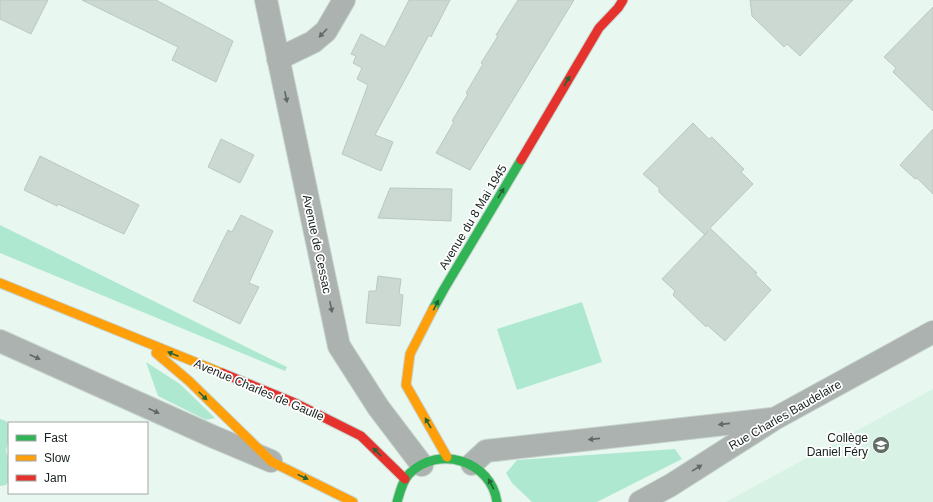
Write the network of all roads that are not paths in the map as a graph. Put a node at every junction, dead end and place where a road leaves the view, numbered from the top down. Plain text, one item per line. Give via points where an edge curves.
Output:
1 (266, 0) edge
2 (344, 0) edge
3 (623, 0) edge
4 (278, 59) junction
5 (0, 284) edge
6 (933, 332) edge
7 (0, 341) edge
8 (143, 342) junction
9 (776, 418) junction
10 (447, 457) junction
11 (272, 462) junction
12 (472, 464) junction
13 (422, 465) junction
14 (405, 480) junction
15 (668, 493) edge
16 (353, 502) edge
17 (397, 502) edge
18 (497, 502) edge
19 (640, 502) edge

1 - 4 street, Avenue de Cessac
2 -> 4 street via 326,32 313,42
10 -> 3 street, Avenue du 8 Mai 1945 via 406,385 410,354 444,289 599,28
4 -> 13 street, Avenue de Cessac via 339,346 378,407
5 - 8 street, Avenue Charles de Gaulle
6 - 9 street, Rue Charles Baudelaire
7 -> 11 street, Avenue Charles de Gaulle
8 -> 11 street, Avenue Charles de Gaulle via 189,381
14 -> 8 street, Avenue Charles de Gaulle via 361,436 295,403
9 -> 12 street via 486,451
15 -> 9 street, Rue Charles Baudelaire
10 - 12 street
10 - 13 street via 430,460
11 -> 16 street, Avenue Charles de Gaulle
18 -> 12 street via 490,481
13 - 14 street
14 - 17 street
15 - 19 street, Rue Charles Baudelaire

